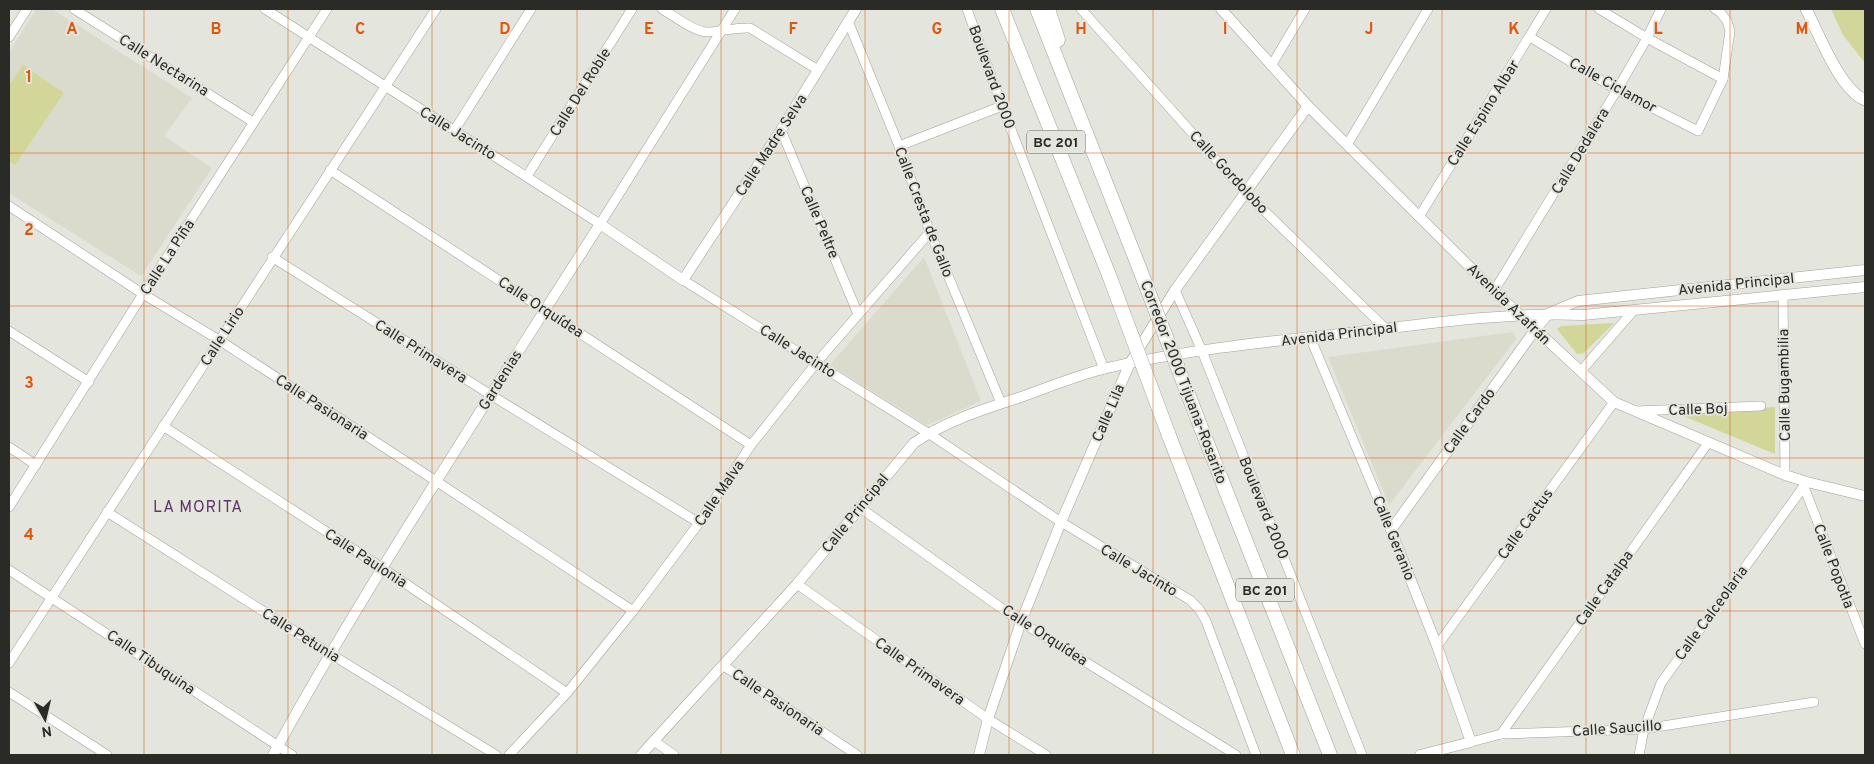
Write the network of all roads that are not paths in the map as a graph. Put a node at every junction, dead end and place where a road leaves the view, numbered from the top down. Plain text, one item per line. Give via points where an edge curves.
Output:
1 (27, 9) edge
2 (74, 9) edge
3 (266, 9) edge
4 (327, 9) edge
5 (436, 9) edge
6 (532, 9) edge
7 (632, 9) edge
8 (662, 9) edge
9 (735, 9) edge
10 (856, 9) edge
11 (967, 9) edge
12 (1002, 9) edge
13 (1037, 9) edge
14 (1048, 9) edge
15 (1081, 9) edge
16 (1221, 9) edge
17 (1305, 9) edge
18 (1428, 9) edge
19 (1546, 9) edge
20 (1599, 9) edge
21 (1661, 9) edge
22 (1714, 9) edge
23 (1806, 9) edge
24 (848, 21) junction
25 (722, 30) junction
26 (309, 36) junction
27 (9, 37) edge
28 (1530, 37) junction
29 (1647, 38) junction
30 (1271, 66) junction
31 (818, 70) junction
32 (1062, 70) junction
33 (1723, 79) junction
34 (385, 87) junction
35 (1617, 90) junction
36 (1865, 100) edge
37 (1002, 106) junction
38 (1308, 106) junction
39 (254, 122) junction
40 (781, 130) junction
41 (454, 131) junction
42 (1347, 145) junction
43 (899, 146) junction
44 (330, 170) junction
45 (527, 176) junction
46 (1245, 192) junction
47 (9, 206) edge
48 (1419, 217) junction
49 (600, 224) junction
50 (930, 232) junction
51 (272, 257) junction
52 (1865, 270) edge
53 (683, 280) junction
54 (1865, 287) edge
55 (1175, 290) junction
56 (1494, 291) junction
57 (143, 294) junction
58 (1783, 296) junction
59 (544, 309) junction
60 (1634, 310) junction
61 (1549, 313) junction
62 (858, 314) junction
63 (1520, 315) junction
64 (1385, 328) junction
65 (1535, 330) junction
66 (9, 331) edge
67 (1310, 337) junction
68 (219, 340) junction
69 (1202, 351) junction
70 (817, 362) junction
71 (1130, 363) junction
72 (1104, 369) junction
73 (1581, 371) junction
74 (89, 382) junction
75 (491, 395) junction
76 (1614, 402) junction
77 (1001, 404) junction
78 (1761, 406) dead end
79 (1636, 412) junction
80 (163, 426) junction
81 (928, 433) junction
82 (1708, 443) junction
83 (751, 445) junction
84 (9, 447) edge
85 (36, 465) junction
86 (1785, 475) junction
87 (436, 481) junction
88 (1806, 485) junction
89 (1865, 496) edge
90 (9, 507) edge
91 (859, 507) junction
92 (107, 512) junction
93 (1061, 522) junction
94 (699, 523) junction
95 (1391, 530) junction
96 (381, 567) junction
97 (9, 570) edge
98 (797, 584) junction
99 (53, 597) junction
100 (632, 611) junction
101 (1021, 622) junction
102 (1865, 644) edge
103 (1437, 646) junction
104 (329, 653) junction
105 (9, 664) edge
106 (724, 666) junction
107 (9, 692) edge
108 (567, 693) junction
109 (1814, 702) dead end
110 (988, 719) junction
111 (1644, 728) junction
112 (1501, 734) junction
113 (654, 741) junction
114 (1471, 742) junction
115 (275, 751) edge
116 (108, 755) edge
117 (292, 755) edge
118 (496, 755) edge
119 (509, 755) edge
120 (641, 755) edge
121 (674, 755) edge
122 (857, 755) edge
123 (978, 755) edge
124 (1046, 755) edge
125 (1236, 755) edge
126 (1256, 755) edge
127 (1292, 755) edge
128 (1330, 755) edge
129 (1362, 755) edge
130 (1420, 755) edge
131 (1639, 755) edge

1 - 27 street
2 - 39 street, Calle Nectarina
3 - 26 street, Calle Jacinto
4 - 26 street, Calle La Piña
5 - 34 street, Calle Lirio
6 - 41 street
7 - 45 street, Calle Del Roble
8 - 25 street via 698,30
9 - 25 street, Gardenias
10 - 24 street, Calle Madre Selva
11 - 37 street, Boulevard 2000
12 - 127 highway, Corredor 2000 Tijuana-Rosarito / BC 201, bridge via 1109,274
13 - 32 highway, Corredor 2000 Tijuana-Rosarito / BC 201
14 - 32 highway via 1058,38
15 - 46 street, Calle Gordolobo
16 - 30 street, Avenida Azafrán
17 - 30 street
18 - 42 street
19 - 28 street, Calle Espino Albar
20 - 29 street
21 - 29 street, Calle Dedalera
22 - 33 street via 1727,21 1730,31
23 - 36 main road via 1840,77
24 - 31 street, Calle Madre Selva
24 - 43 street, Calle Cresta de Gallo
25 - 31 street via 750,28
25 - 49 street, Gardenias
26 - 34 street, Calle Jacinto
26 - 39 street, Calle La Piña
28 - 35 street, Calle Ciclamor
28 - 48 street, Calle Espino Albar
29 - 33 street
29 - 35 street, Calle Dedalera
30 - 38 street, Avenida Azafrán
31 - 40 street, Calle Madre Selva
32 - 128 highway, Corredor 2000 Tijuana-Rosarito / BC 201, bridge
33 - 35 street, Calle Ciclamor via 1698,131
34 - 41 street, Calle Jacinto
34 - 44 street, Calle Lirio
35 - 56 street, Calle Dedalera
37 - 43 street
37 - 72 street, Boulevard 2000
38 - 42 street, Avenida Azafrán
38 - 46 street, Calle Lila
39 - 57 street, Calle La Piña
40 - 53 street, Calle Madre Selva
40 - 62 street, Calle Peltre
41 - 45 street, Calle Jacinto
42 - 48 street, Avenida Azafrán
43 - 50 street, Calle Cresta de Gallo
44 - 51 street, Calle Lirio
44 - 59 street, Calle Orquídea
45 - 49 street, Calle Jacinto
46 - 55 street, Calle Lila
46 - 64 street, Calle Gordolobo
47 - 57 street, Calle Pasionaria
48 - 56 street, Avenida Azafrán
49 - 53 street, Calle Jacinto
49 - 59 street, Gardenias
50 - 62 street, Calle Malva
50 - 77 street, Calle Cresta de Gallo
51 - 68 street, Calle Lirio
51 - 75 street, Calle Primavera
52 - 61 street, Avenida Principal via 1578,302
53 - 70 street, Calle Jacinto
54 - 58 street, Avenida Principal
55 - 69 street, Boulevard 2000
55 - 71 street, Calle Lila
56 - 63 street, Avenida Azafrán
57 - 68 street, Calle Pasionaria
57 - 74 street, Calle La Piña
58 - 60 street, Avenida Principal
58 - 86 street, Calle Bugambilia
59 - 75 street, Gardenias
59 - 83 street, Calle Orquídea
60 - 61 street, Avenida Principal via 1583,315
60 - 73 street
61 - 63 street, Avenida Principal
61 - 65 street, Calle Cardo
62 - 70 street, Calle Malva
63 - 64 street, Avenida Principal
63 - 65 street, Avenida Azafrán
64 - 67 street, Avenida Principal
65 - 73 street, Avenida Azafrán
65 - 95 street, Calle Cardo
66 - 74 street
67 - 69 street, Avenida Principal
67 - 95 street, Calle Geranio
68 - 80 street, Calle Lirio
68 - 87 street, Calle Pasionaria
69 - 71 street, Avenida Principal
69 - 129 street, Boulevard 2000
70 - 81 street, Calle Jacinto
70 - 83 street, Calle Malva
71 - 72 street, Calle Principal
71 - 93 street, Calle Lila
72 - 77 street, Calle Principal
73 - 76 street, Avenida Azafrán
74 - 85 street, Calle La Piña
75 - 87 street, Gardenias
75 - 94 street, Calle Primavera
76 - 79 street, Avenida Azafrán
76 - 103 street, Calle Cactus
77 - 81 street, Calle Principal
78 - 79 street, Calle Boj
79 - 82 street, Avenida Azafrán
80 - 92 street, Calle Lirio
80 - 96 street, Calle Paulonia
81 - 91 street, Calle Principal via 914,443
81 - 93 street, Calle Jacinto
82 - 86 street, Avenida Azafrán
82 - 112 street, Calle Catalpa
83 - 94 street, Calle Malva
84 - 85 street
85 - 90 street, Calle La Piña
86 - 88 street, Avenida Azafrán
87 - 96 street, Gardenias
87 - 100 street, Calle Pasionaria
88 - 89 street, Avenida Azafrán
88 - 102 street, Calle Popotla
88 - 111 street, Calle Calceolaria via 1661,683
91 - 98 street, Calle Principal
91 - 101 street, Calle Orquídea
92 - 99 street, Calle Lirio
92 - 104 street, Calle Petunia
93 - 101 street, Calle Lila
93 - 126 street, Calle Jacinto via 1190,600 1199,610
94 - 100 street, Calle Malva
95 - 103 street, Calle Geranio
96 - 104 street, Gardenias
96 - 108 street, Calle Paulonia
97 - 99 street, Calle Tibuquina
98 - 106 street, Calle Principal
98 - 110 street, Calle Primavera
99 - 105 street, Calle Lirio
99 - 115 street, Calle Tibuquina
100 - 108 street, Calle Malva
101 - 110 street, Calle Lila
101 - 125 street, Calle Orquídea
103 - 114 street, Calle Geranio
104 - 115 street, Gardenias
104 - 118 street, Calle Petunia
106 - 113 street, Calle Principal
106 - 122 street, Calle Pasionaria
107 - 116 street
108 - 119 street, Calle Malva
109 - 111 street, Calle Saucillo
110 - 123 street, Calle Lila
110 - 124 street, Calle Primavera
111 - 112 street, Calle Saucillo
111 - 131 street, Calle Calceolaria
112 - 114 street, Calle Saucillo
113 - 120 street, Calle Principal
113 - 121 street
114 - 130 street, Calle Saucillo
115 - 117 street, Calle Tibuquina

